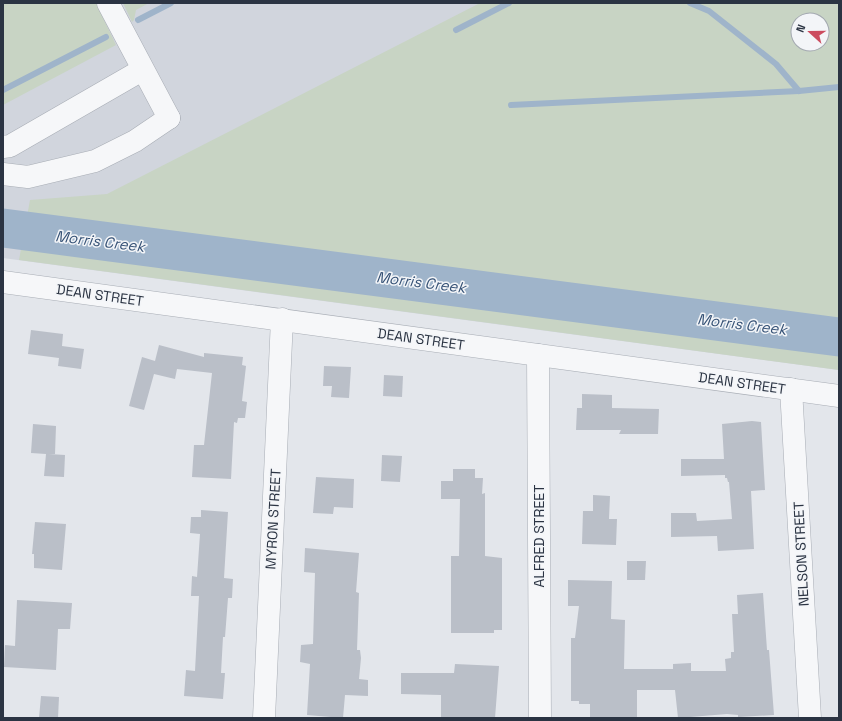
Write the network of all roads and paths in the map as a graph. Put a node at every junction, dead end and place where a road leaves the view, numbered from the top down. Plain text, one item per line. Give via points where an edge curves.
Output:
1 (108, 3) edge
2 (142, 70) junction
3 (6, 146) edge
4 (3, 174) edge
5 (3, 282) edge
6 (282, 320) junction
7 (538, 355) junction
8 (792, 390) junction
9 (839, 396) edge
10 (264, 718) edge
11 (540, 718) edge
12 (810, 718) edge

1 - 2 street
2 - 3 street via 130,89 113,102 73,124
2 - 4 street via 169,118 135,125 28,177
5 - 6 street, DEAN STREET
6 - 7 street, DEAN STREET
6 - 10 street, MYRON STREET
7 - 8 street, DEAN STREET
7 - 11 street, ALFRED STREET
8 - 9 street, DEAN STREET
8 - 12 street, NELSON STREET

